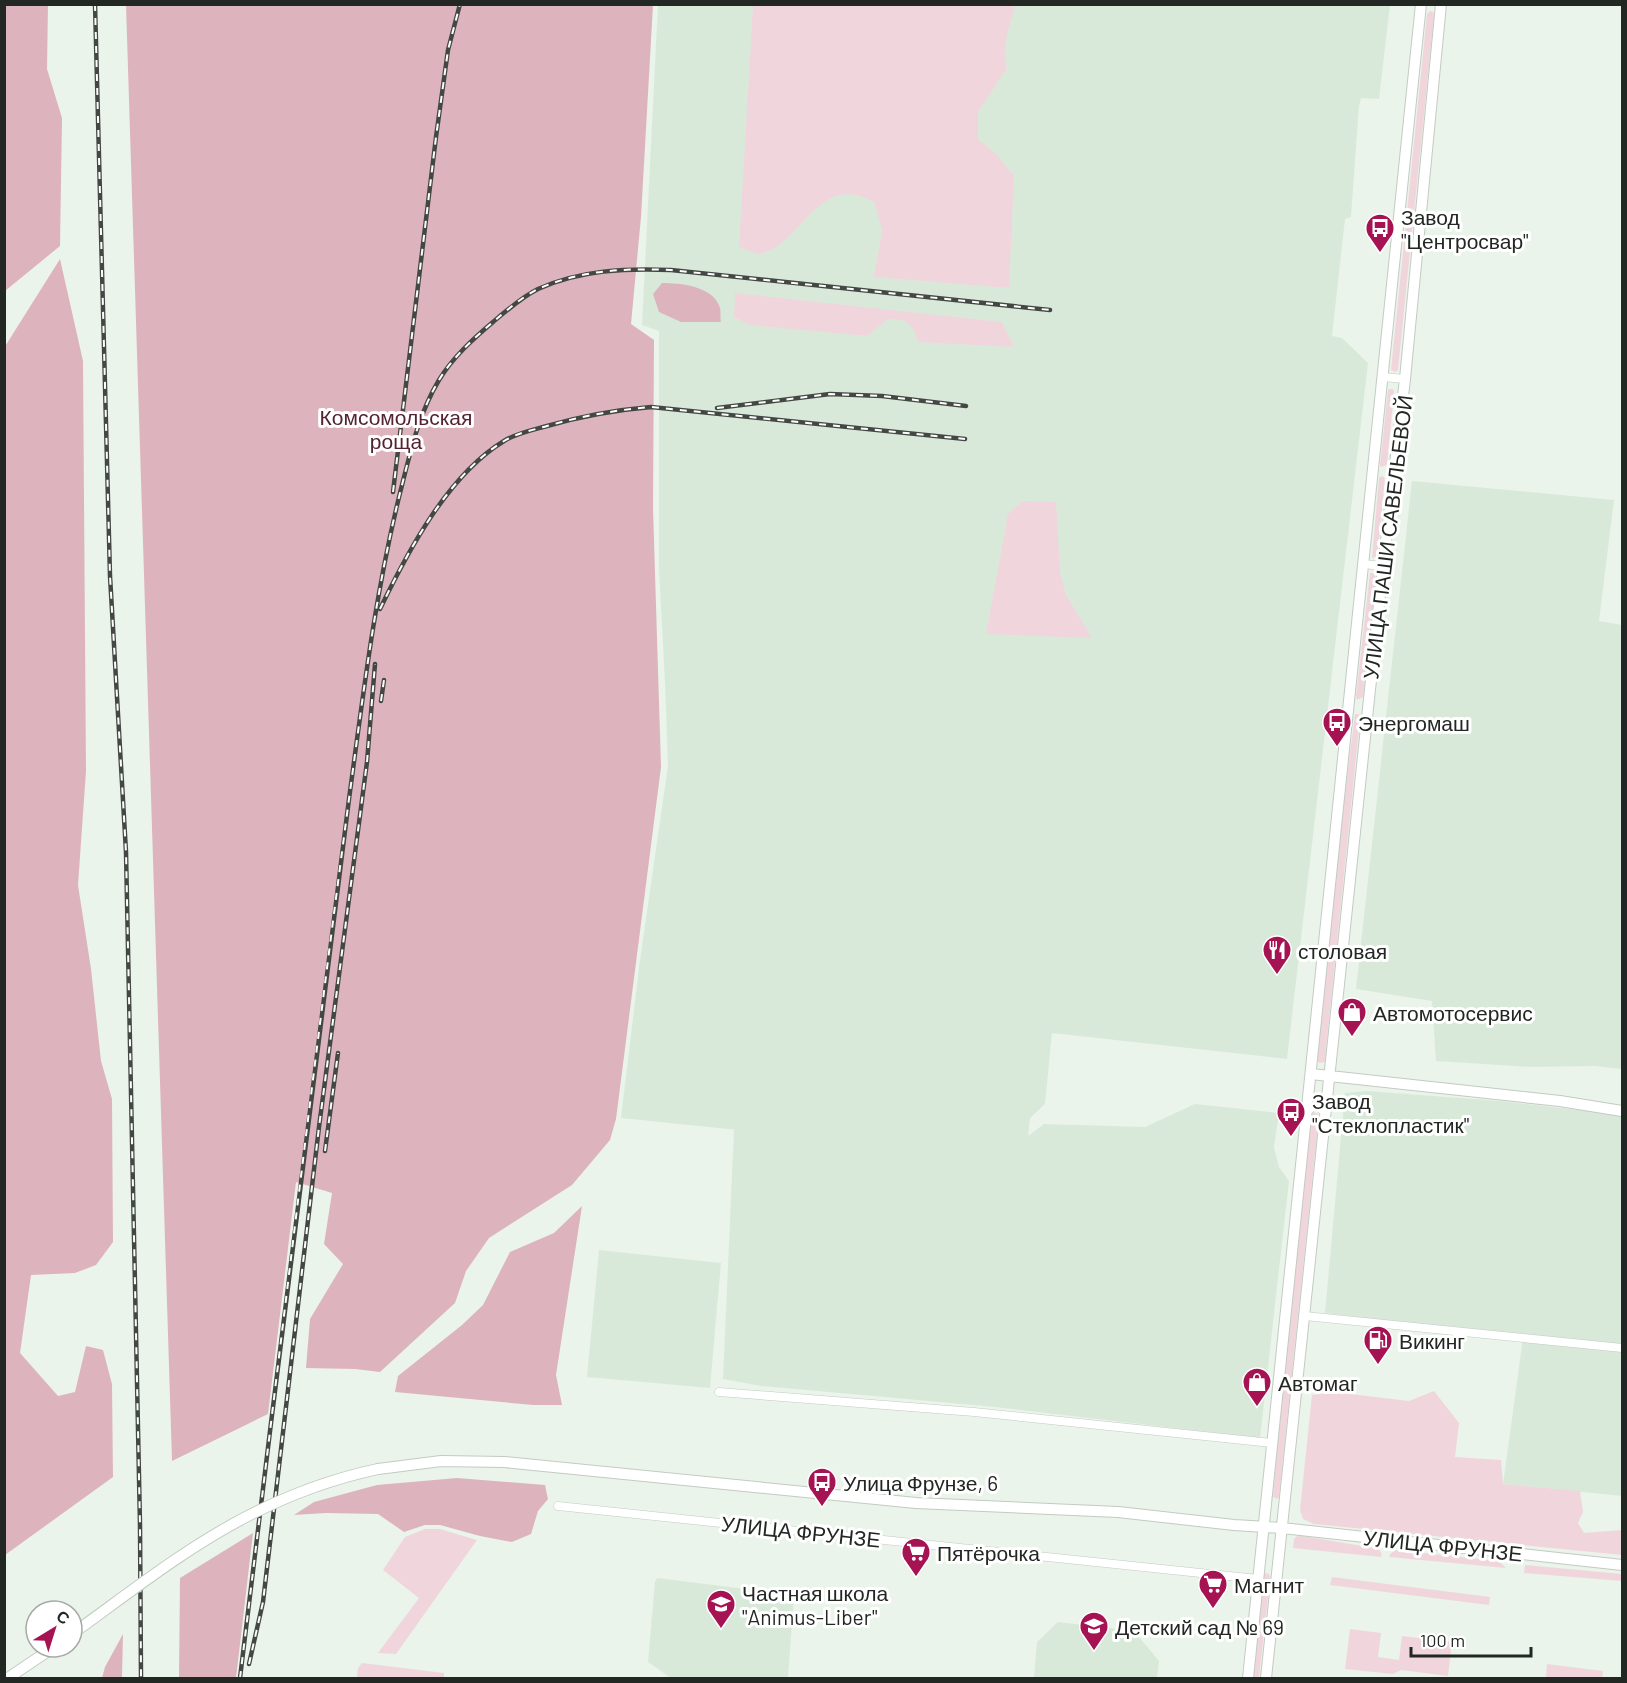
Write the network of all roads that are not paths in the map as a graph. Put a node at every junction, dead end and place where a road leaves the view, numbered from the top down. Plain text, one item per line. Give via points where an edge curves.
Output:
1 (1421, 4) edge
2 (1441, 4) edge
3 (1383, 377) junction
4 (1406, 379) junction
5 (1364, 564) junction
6 (1383, 566) junction
7 (1311, 1074) junction
8 (1330, 1077) junction
9 (1623, 1111) edge
10 (1307, 1112) junction
11 (1326, 1114) junction
12 (1305, 1316) junction
13 (1623, 1348) edge
14 (719, 1392) dead end
15 (1272, 1443) junction
16 (558, 1506) dead end
17 (1263, 1526) junction
18 (1282, 1528) junction
19 (1623, 1565) edge
20 (1258, 1579) junction
21 (84, 1625) edge
22 (36, 1659) edge
23 (8, 1678) edge
24 (1248, 1678) edge
25 (1266, 1678) edge

1 - 3 street, УЛИЦА ПАШИ САВЕЛЬЕВОЙ
2 - 4 street, УЛИЦА ПАШИ САВЕЛЬЕВОЙ
3 - 4 street
3 - 5 street, УЛИЦА ПАШИ САВЕЛЬЕВОЙ
4 - 6 street, УЛИЦА ПАШИ САВЕЛЬЕВОЙ
5 - 6 street
5 - 7 street, УЛИЦА ПАШИ САВЕЛЬЕВОЙ
6 - 8 street, УЛИЦА ПАШИ САВЕЛЬЕВОЙ
7 - 8 street
7 - 10 street, УЛИЦА ПАШИ САВЕЛЬЕВОЙ
8 - 9 street
8 - 11 street, УЛИЦА ПАШИ САВЕЛЬЕВОЙ
10 - 11 street via 1318,1106
10 - 15 street, УЛИЦА ПАШИ САВЕЛЬЕВОЙ
11 - 12 street, УЛИЦА ПАШИ САВЕЛЬЕВОЙ
12 - 13 street
12 - 18 street, УЛИЦА ПАШИ САВЕЛЬЕВОЙ
14 - 15 street via 974,1412
15 - 17 street, УЛИЦА ПАШИ САВЕЛЬЕВОЙ
16 - 20 street, УЛИЦА ФРУНЗЕ
17 - 18 street, УЛИЦА ФРУНЗЕ
17 - 20 street, УЛИЦА ПАШИ САВЕЛЬЕВОЙ
17 - 21 street, УЛИЦА ФРУНЗЕ, bridge via 1118,1512 916,1503 504,1462 441,1461 378,1470 311,1489 243,1518
18 - 19 street, УЛИЦА ФРУНЗЕ
18 - 25 street, УЛИЦА ПАШИ САВЕЛЬЕВОЙ
20 - 24 street, УЛИЦА ПАШИ САВЕЛЬЕВОЙ
22 - 23 street

